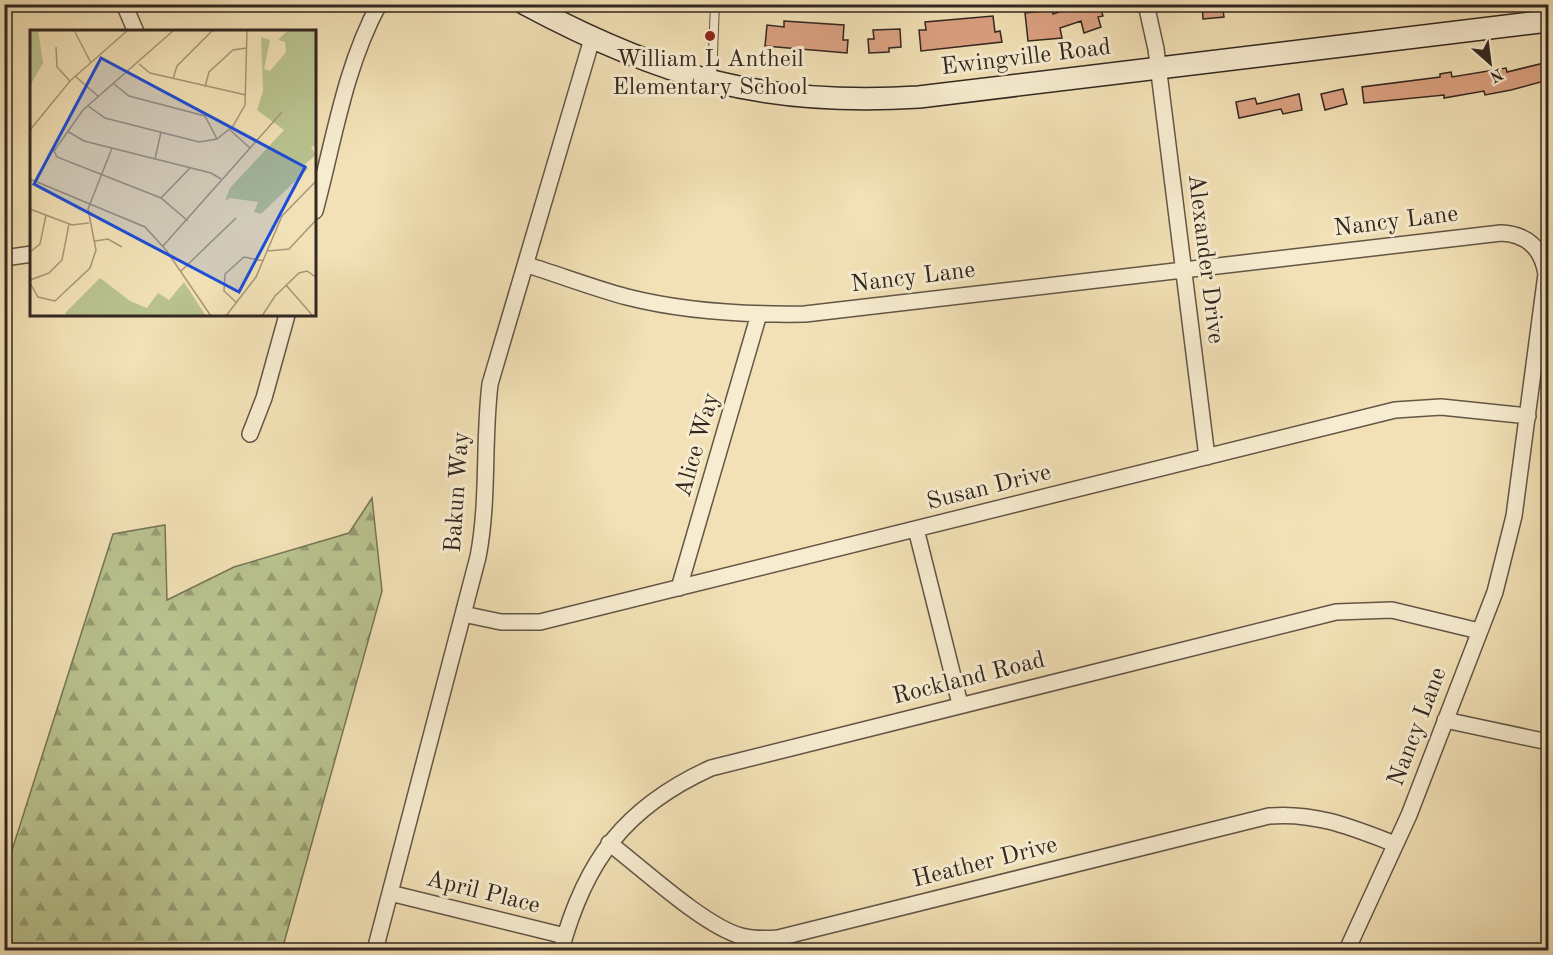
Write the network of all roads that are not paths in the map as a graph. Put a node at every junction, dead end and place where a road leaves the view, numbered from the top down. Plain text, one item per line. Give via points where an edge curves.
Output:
1 (124, 4) edge
2 (379, 4) edge
3 (525, 4) edge
4 (1146, 4) edge
5 (714, 5) edge
6 (1548, 21) edge
7 (135, 30) edge
8 (592, 39) junction
9 (1159, 67) junction
10 (711, 82) junction
11 (316, 207) edge
12 (30, 254) edge
13 (4, 258) edge
14 (527, 265) junction
15 (1184, 270) junction
16 (759, 315) junction
17 (287, 316) edge
18 (1528, 416) junction
19 (250, 434) dead end
20 (1207, 457) junction
21 (916, 529) junction
22 (679, 588) junction
23 (463, 614) junction
24 (1479, 631) junction
25 (960, 704) junction
26 (1445, 720) junction
27 (1548, 742) edge
28 (609, 843) junction
29 (1395, 844) junction
30 (390, 893) junction
31 (563, 944) edge
32 (375, 951) edge
33 (1347, 951) edge

1 - 7 street
2 - 11 street via 350,67
3 - 8 main road, Ewingville Road
4 - 9 street, Alexander Drive
5 - 10 lane
6 - 9 main road, Ewingville Road
8 - 10 main road, Ewingville Road
8 - 14 street, Bakun Way
9 - 10 main road, Ewingville Road via 869,100 790,97
9 - 15 street, Alexander Drive
12 - 13 street
14 - 16 street, Nancy Lane via 627,297 675,307
14 - 23 street, Bakun Way via 490,384 484,528
15 - 16 street, Nancy Lane via 805,314
15 - 18 street, Nancy Lane via 1501,233 1524,237 1540,253 1546,274
15 - 20 street, Alexander Drive
16 - 22 street, Alice Way
17 - 19 street
18 - 20 street, Susan Drive via 1418,407
18 - 24 street, Nancy Lane via 1506,554
20 - 21 street, Susan Drive
21 - 22 street, Susan Drive
21 - 25 street
22 - 23 street, Susan Drive via 540,622 501,622
23 - 30 street, Bakun Way
24 - 25 street, Rockland Road via 1392,610 1336,612
24 - 26 street, Nancy Lane
25 - 28 street, Rockland Road via 711,768 645,806
26 - 27 street
26 - 29 street, Nancy Lane
28 - 29 street, Heather Drive via 713,923 758,939 778,938 1269,816 1332,820
28 - 31 street, Rockland Road via 583,884
29 - 33 street, Nancy Lane
30 - 31 street, April Place
30 - 32 street, Bakun Way

